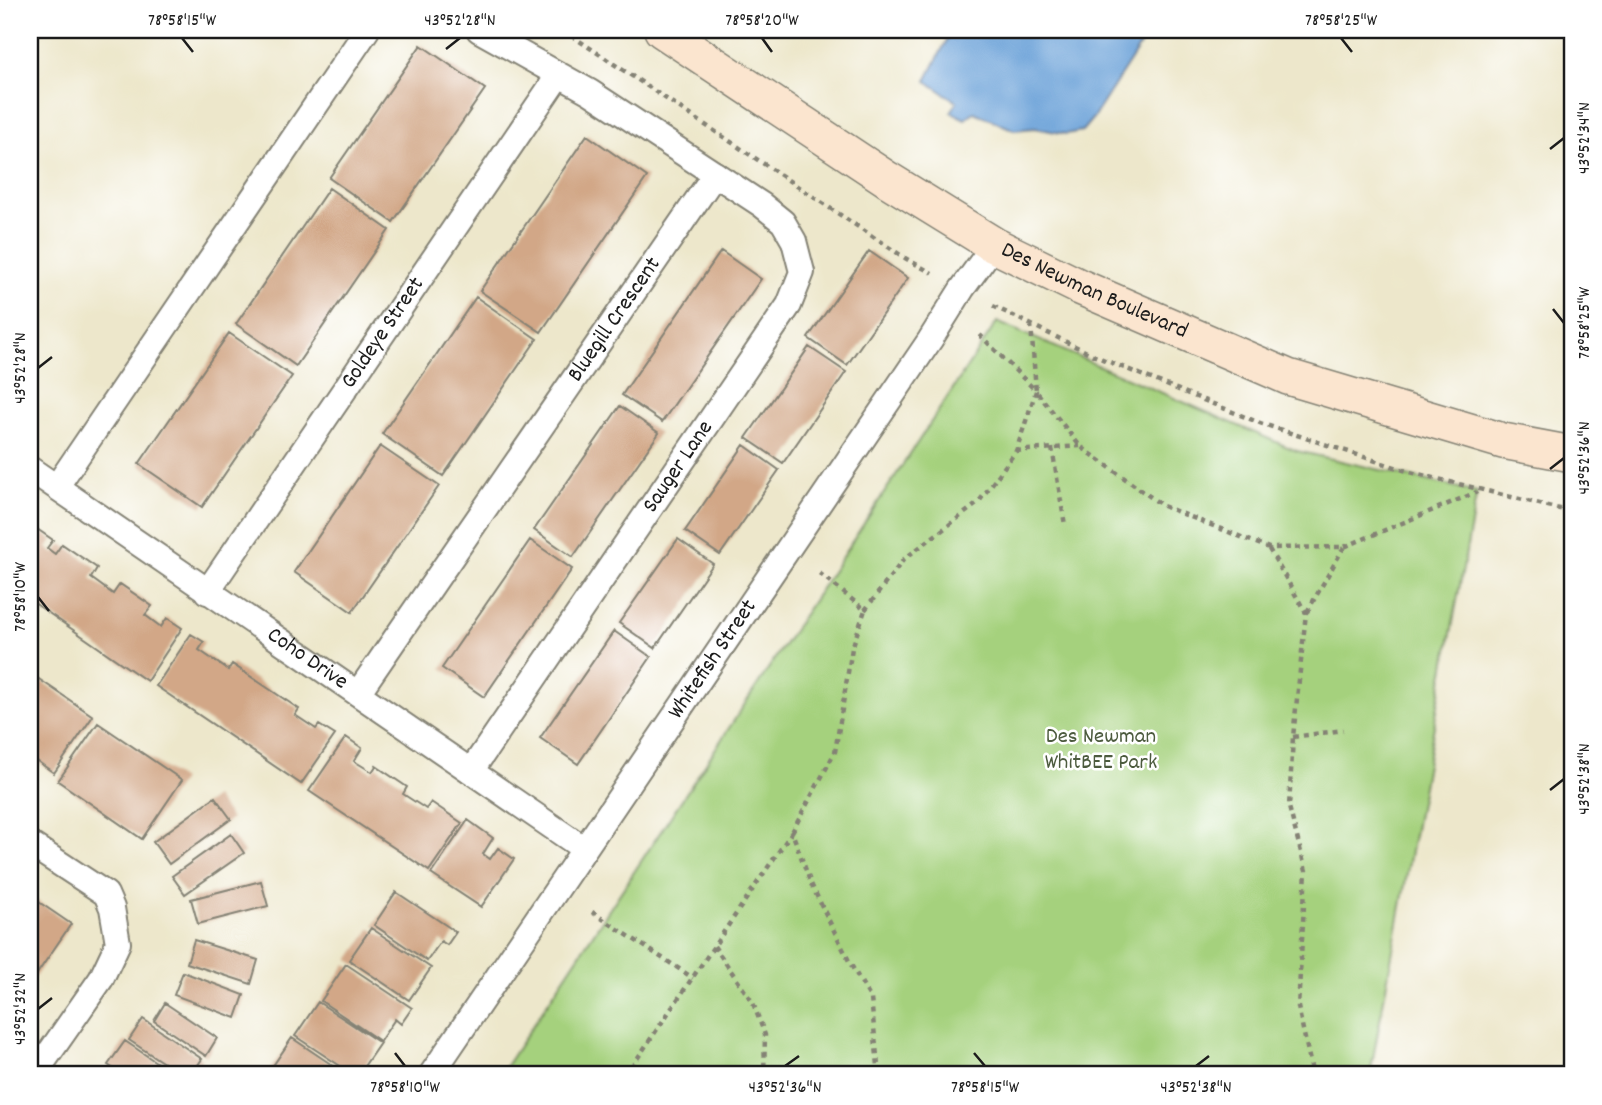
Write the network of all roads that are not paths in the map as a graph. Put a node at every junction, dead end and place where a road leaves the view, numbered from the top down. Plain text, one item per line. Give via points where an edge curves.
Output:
1 (367, 30) edge
2 (479, 30) edge
3 (662, 30) edge
4 (558, 76) junction
5 (715, 174) junction
6 (995, 245) junction
7 (1572, 454) edge
8 (30, 468) edge
9 (57, 486) junction
10 (207, 592) junction
11 (358, 693) junction
12 (471, 771) junction
13 (30, 844) edge
14 (583, 848) junction
15 (34, 1075) edge
16 (431, 1075) edge

1 - 9 street
2 - 4 street
3 - 6 street, Des Newman Boulevard
4 - 5 street
4 - 10 street, Goldeye Street
5 - 11 street, Bluegill Crescent
5 - 12 street, Sauger Lane via 783,222 802,272 789,305
6 - 7 street, Des Newman Boulevard via 1288,377 1503,441
6 - 14 street, Whitefish Street
8 - 9 street, Coho Drive
9 - 10 street, Coho Drive
10 - 11 street, Coho Drive
11 - 12 street, Coho Drive
12 - 14 street, Coho Drive
13 - 15 street via 106,894 118,943 101,979
14 - 16 street, Whitefish Street

